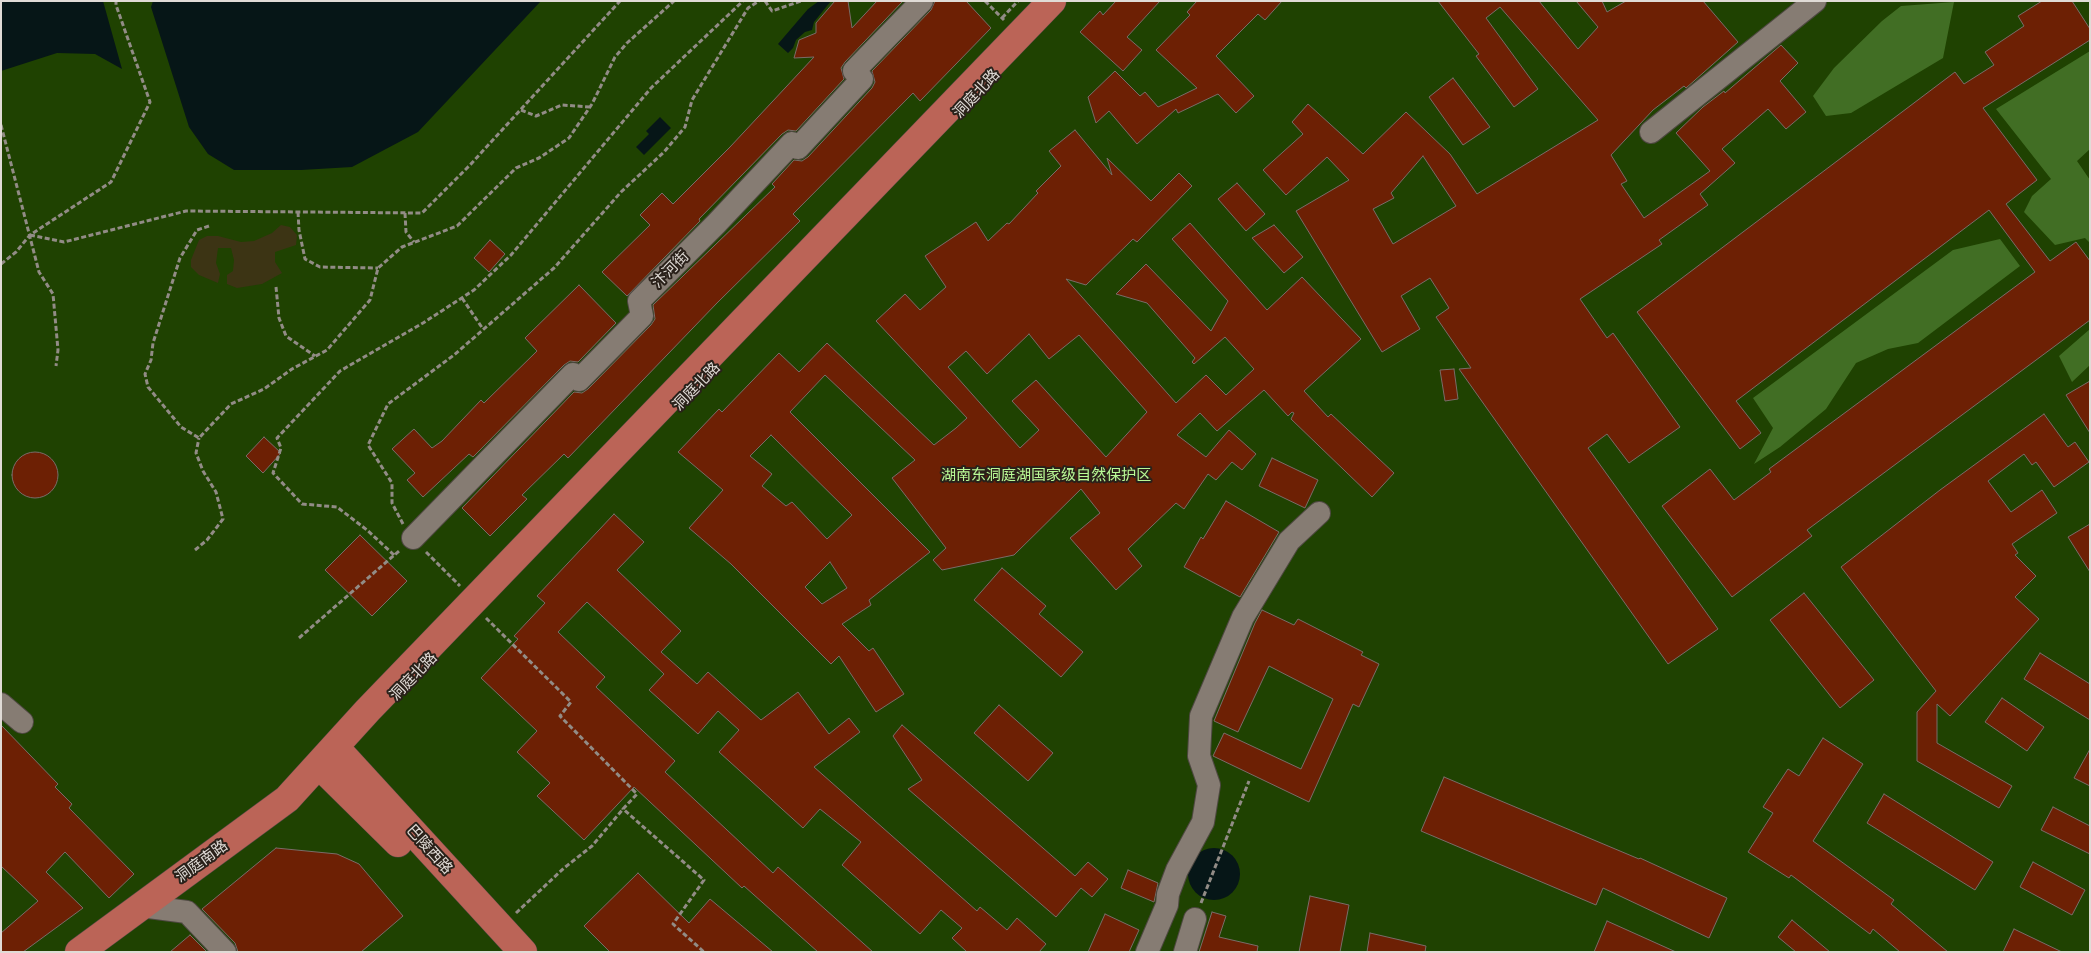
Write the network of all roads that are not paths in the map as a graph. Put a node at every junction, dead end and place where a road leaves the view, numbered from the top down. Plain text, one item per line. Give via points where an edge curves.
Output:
1 (922, 1) edge
2 (1052, 1) edge
3 (1066, 1) edge
4 (1815, 1) edge
5 (1651, 132) dead end
6 (1318, 513) dead end
7 (413, 538) road end
8 (476, 606) junction
9 (1, 704) edge
10 (22, 722) dead end
11 (331, 759) junction
12 (141, 906) junction
13 (1195, 919) road end
14 (500, 940) edge
15 (79, 952) edge
16 (225, 952) edge
17 (523, 952) edge
18 (1147, 952) edge
19 (1185, 952) edge

1 - 7 street, 汴河街 via 854,71 862,79 798,148 792,143 639,301 642,316 579,380 573,374
2 - 8 main road, 洞庭北路
3 - 8 main road, 洞庭北路 via 842,237
4 - 5 street
6 - 18 street via 1289,541 1243,618 1201,716 1199,756 1209,785 1203,822 1178,870
8 - 11 main road, 洞庭北路
9 - 10 street
11 - 12 main road, 洞庭南路 via 286,800
11 - 14 main road, 巴陵西路
12 - 15 main road, 洞庭南路
12 - 16 street via 187,912
13 - 19 street
14 - 17 main road, 巴陵西路

